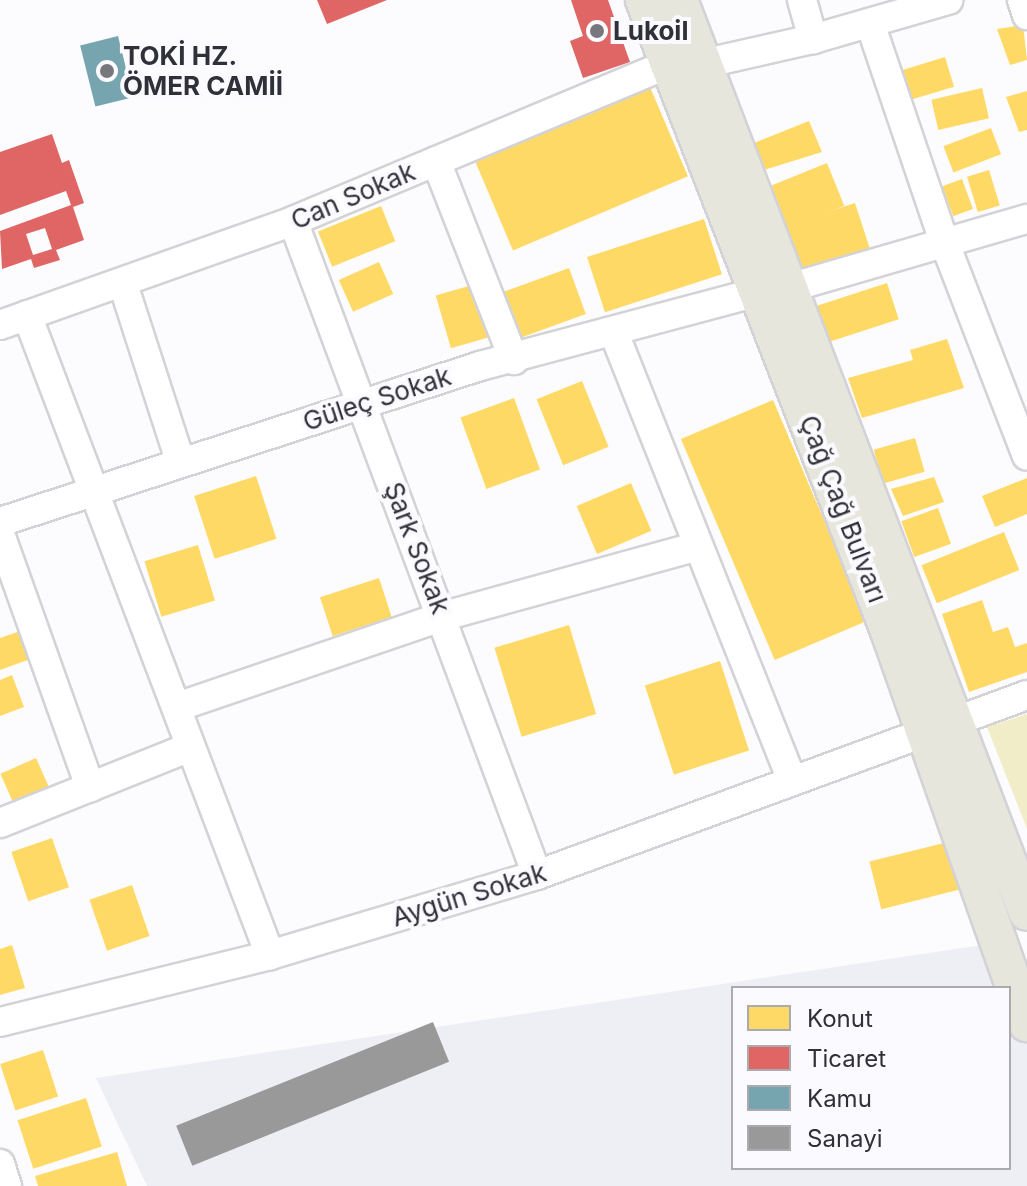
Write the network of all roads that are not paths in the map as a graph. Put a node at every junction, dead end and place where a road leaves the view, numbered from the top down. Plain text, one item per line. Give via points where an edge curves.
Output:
1 (644, 0) edge
2 (679, 0) edge
3 (802, 0) edge
4 (948, 0) edge
5 (1022, 0) edge
6 (1027, 15) edge
7 (870, 23) junction
8 (813, 39) junction
9 (685, 64) junction
10 (436, 161) junction
11 (1027, 219) edge
12 (293, 221) junction
13 (944, 241) junction
14 (123, 284) junction
15 (774, 290) junction
16 (27, 315) junction
17 (0, 325) edge
18 (614, 333) junction
19 (514, 360) junction
20 (361, 404) junction
21 (1027, 456) edge
22 (180, 461) junction
23 (91, 490) junction
24 (0, 522) edge
25 (0, 534) edge
26 (698, 546) junction
27 (444, 616) junction
28 (1027, 695) edge
29 (177, 707) junction
30 (943, 729) junction
31 (190, 747) junction
32 (792, 781) junction
33 (90, 787) junction
34 (0, 823) edge
35 (537, 875) junction
36 (1027, 912) edge
37 (270, 955) junction
38 (0, 1022) edge
39 (1027, 1023) edge
40 (0, 1164) edge
41 (7, 1186) edge

1 - 9 main road, Çağ Çağ Bulvarı
2 - 9 main road, Çağ Çağ Bulvarı
3 - 8 street
4 - 7 street, Can Sokak
5 - 6 street
7 - 8 street, Can Sokak
7 - 13 street
8 - 9 street, Can Sokak
9 - 10 street, Can Sokak
9 - 15 main road, Çağ Çağ Bulvarı
10 - 12 street, Can Sokak
10 - 19 street
11 - 13 street, Güleç Sokak
12 - 14 street, Can Sokak
12 - 20 street, Şark Sokak
13 - 15 street, Güleç Sokak
13 - 21 street
14 - 16 street, Can Sokak
14 - 22 street
15 - 18 street, Güleç Sokak
15 - 30 main road, Çağ Çağ Bulvarı
16 - 17 street, Can Sokak
16 - 23 street
18 - 19 street, Güleç Sokak
18 - 26 street
19 - 20 street, Güleç Sokak
20 - 22 street, Güleç Sokak
20 - 27 street, Şark Sokak
22 - 23 street, Güleç Sokak
23 - 24 street, Güleç Sokak
23 - 29 street
25 - 33 street
26 - 27 street
26 - 32 street
27 - 29 street
27 - 35 street, Şark Sokak
28 - 30 street, Aygün Sokak
29 - 31 street
30 - 32 street, Aygün Sokak
30 - 36 main road, Çağ Çağ Bulvarı
30 - 39 main road, Çağ Çağ Bulvarı
31 - 33 street
31 - 37 street
32 - 35 street, Aygün Sokak
33 - 34 street
35 - 37 street, Aygün Sokak
37 - 38 street, Aygün Sokak
40 - 41 street

